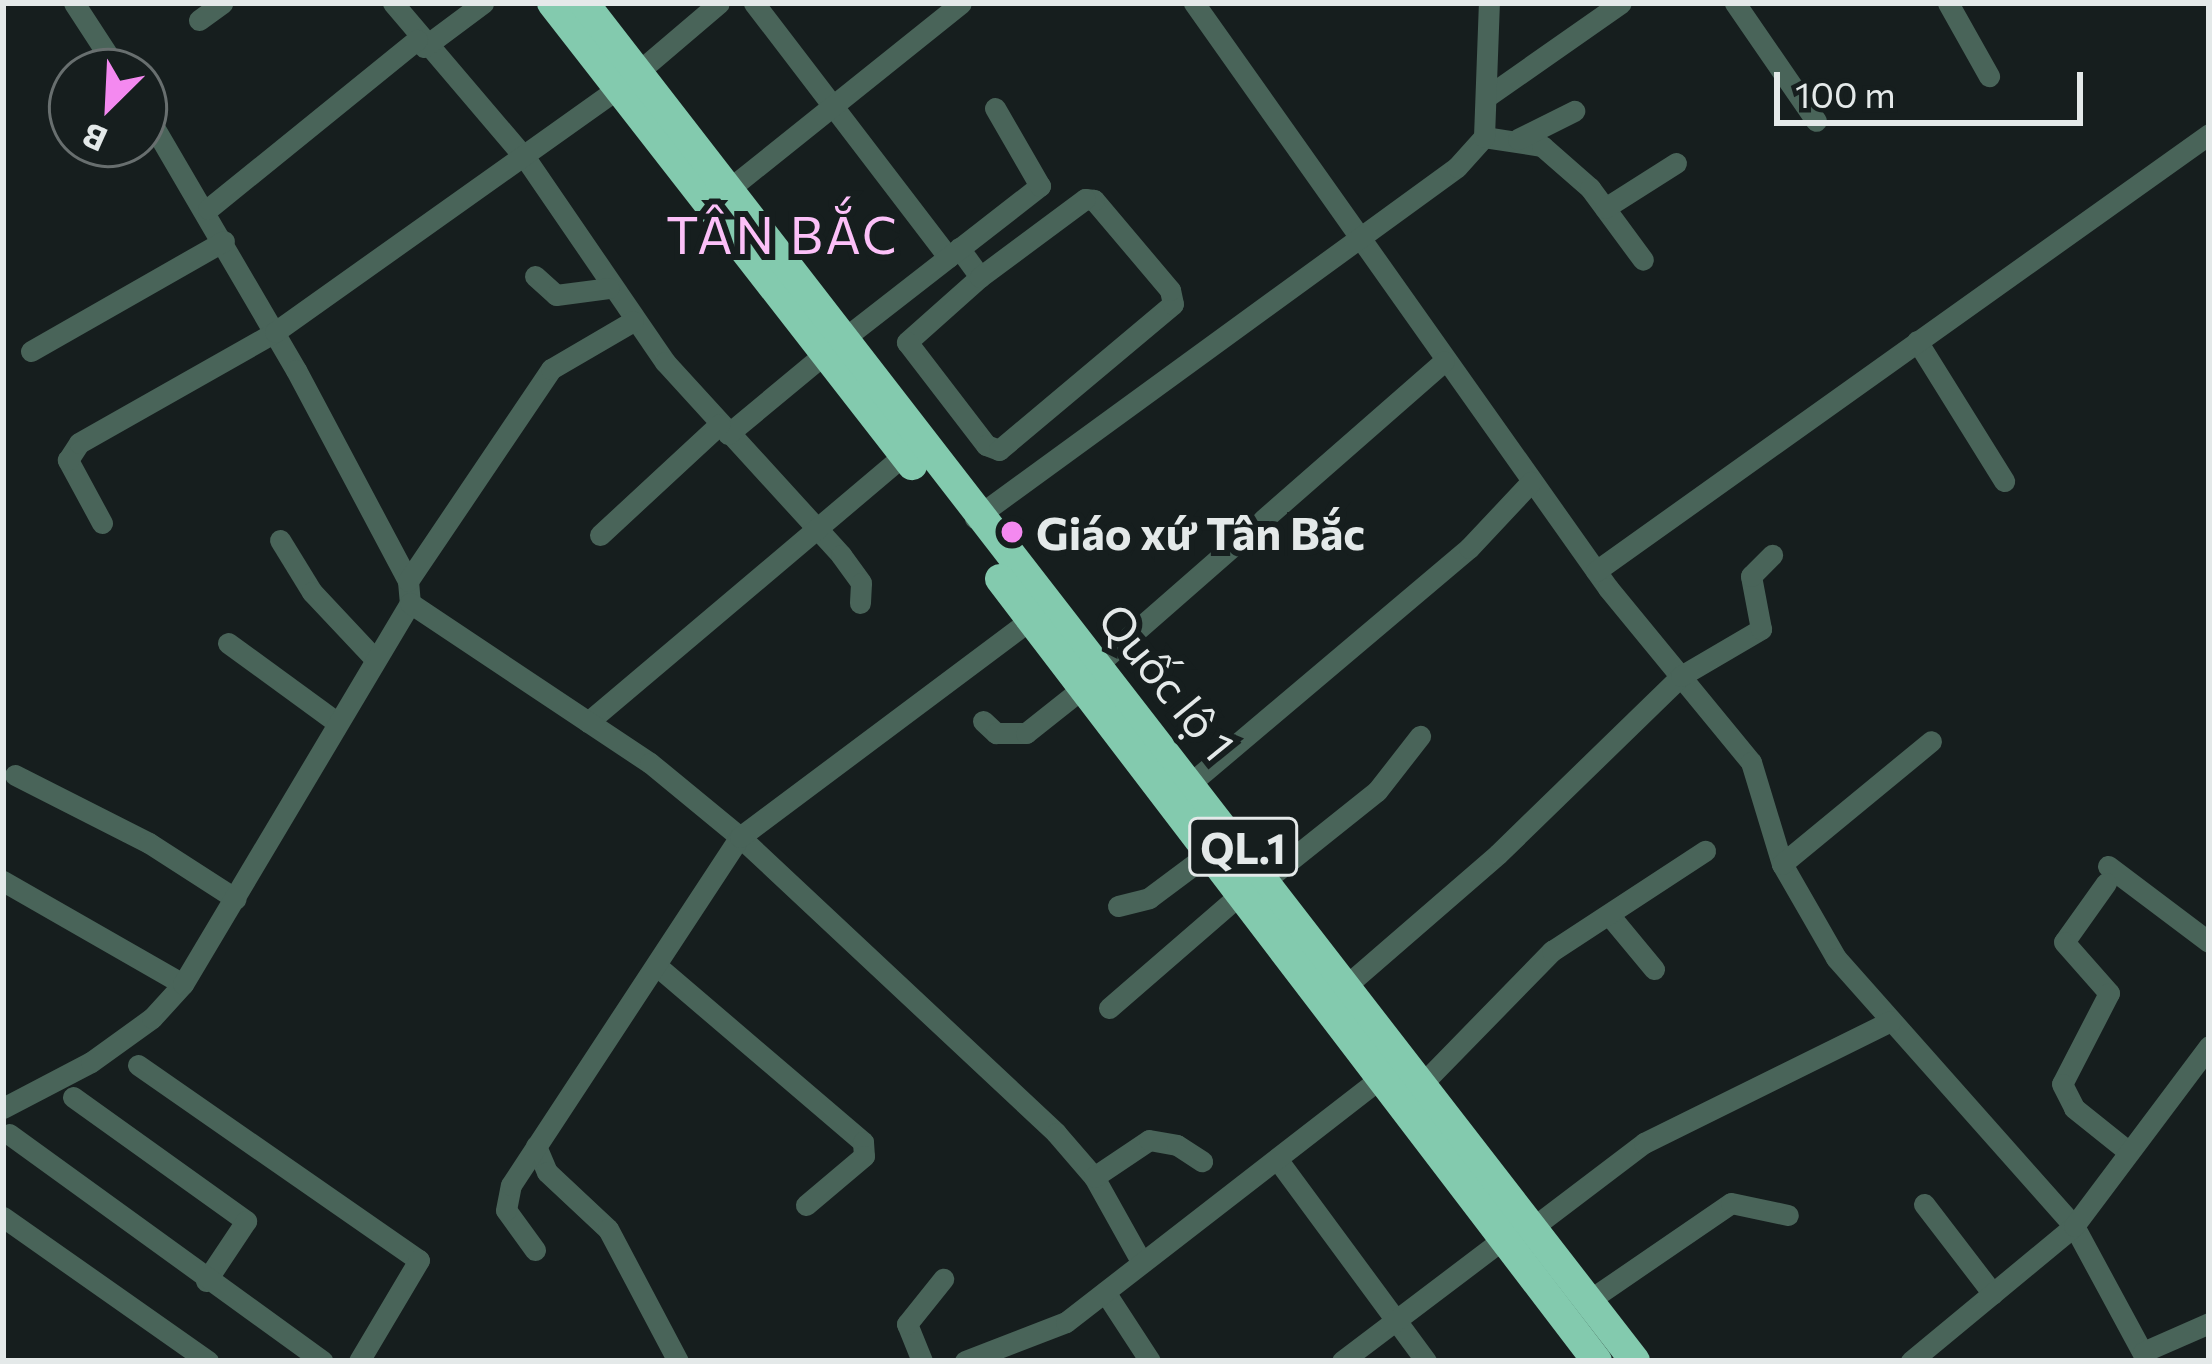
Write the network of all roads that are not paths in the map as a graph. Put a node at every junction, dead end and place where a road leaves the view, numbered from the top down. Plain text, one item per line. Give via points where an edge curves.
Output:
1 (74, 3) edge
2 (222, 3) edge
3 (393, 3) edge
4 (483, 3) edge
5 (552, 3) edge
6 (584, 3) edge
7 (719, 3) edge
8 (754, 3) edge
9 (961, 3) edge
10 (1194, 3) edge
11 (1489, 3) edge
12 (1621, 3) edge
13 (1735, 3) edge
14 (1948, 3) edge
15 (199, 20) dead end
16 (420, 43) junction
17 (103, 48) edge
18 (1989, 76) dead end
19 (628, 80) junction
20 (1488, 96) junction
21 (834, 105) junction
22 (995, 108) dead end
23 (1574, 111) dead end
24 (1816, 121) dead end
25 (2209, 134) edge
26 (1484, 137) junction
27 (1518, 140) junction
28 (168, 147) edge
29 (526, 160) junction
30 (1676, 163) dead end
31 (729, 189) junction
32 (1604, 208) junction
33 (208, 209) junction
34 (1359, 239) junction
35 (224, 241) junction
36 (954, 253) junction
37 (1643, 260) dead end
38 (535, 276) dead end
39 (980, 277) junction
40 (609, 288) junction
41 (633, 321) junction
42 (275, 332) junction
43 (1917, 340) junction
44 (832, 348) junction
45 (31, 351) dead end
46 (1444, 362) junction
47 (724, 429) junction
48 (904, 455) junction
49 (2004, 481) dead end
50 (1532, 482) junction
51 (975, 518) junction
52 (102, 523) dead end
53 (813, 525) junction
54 (600, 536) dead end
55 (280, 540) dead end
56 (1772, 555) dead end
57 (1596, 571) junction
58 (409, 592) junction
59 (860, 603) dead end
60 (1031, 619) junction
61 (228, 643) dead end
62 (372, 656) junction
63 (1090, 676) junction
64 (1681, 676) junction
65 (335, 721) junction
66 (588, 722) junction
67 (983, 722) dead end
68 (1420, 736) dead end
69 (1931, 741) dead end
70 (15, 776) dead end
71 (1192, 782) junction
72 (740, 837) junction
73 (1212, 851) junction
74 (1706, 851) dead end
75 (1782, 864) junction
76 (3, 881) edge
77 (1256, 885) junction
78 (236, 899) junction
79 (1118, 906) dead end
80 (1610, 916) junction
81 (2209, 942) edge
82 (657, 966) junction
83 (1654, 969) dead end
84 (183, 984) junction
85 (1348, 984) junction
86 (1109, 1008) dead end
87 (1891, 1021) junction
88 (2209, 1046) edge
89 (138, 1065) dead end
90 (1385, 1075) junction
91 (1423, 1084) junction
92 (73, 1097) dead end
93 (3, 1108) edge
94 (9, 1134) dead end
95 (536, 1146) junction
96 (2129, 1152) junction
97 (1277, 1159) junction
98 (1202, 1162) dead end
99 (1094, 1178) junction
100 (806, 1204) dead end
101 (1924, 1204) dead end
102 (1788, 1215) dead end
103 (3, 1217) edge
104 (2074, 1226) junction
105 (1519, 1233) junction
106 (535, 1250) dead end
107 (1142, 1263) junction
108 (943, 1280) dead end
109 (206, 1281) junction
110 (1105, 1292) junction
111 (1993, 1294) junction
112 (1588, 1300) junction
113 (2209, 1323) edge
114 (1398, 1325) junction
115 (1001, 1354) edge
116 (2145, 1356) edge
117 (208, 1361) edge
118 (323, 1361) edge
119 (359, 1361) edge
120 (678, 1361) edge
121 (922, 1361) edge
122 (965, 1361) edge
123 (1150, 1361) edge
124 (1342, 1361) edge
125 (1426, 1361) edge
126 (1597, 1361) edge
127 (1635, 1361) edge
128 (1912, 1361) edge

1 - 17 street
2 - 15 street
3 - 16 street
4 - 16 street
5 - 19 highway, Quốc lộ 1 / QL.1
6 - 19 highway, Quốc lộ 1 / QL.1
7 - 19 street
8 - 21 street
9 - 21 street
10 - 34 street
11 - 20 street
12 - 20 street
13 - 24 street
14 - 18 street
16 - 29 street
16 - 33 street
19 - 29 street
19 - 31 highway, Quốc lộ 1 / QL.1
19 - 44 highway, Quốc lộ 1 / QL.1
20 - 26 street
21 - 31 street
21 - 36 street
22 - 36 street via 1042,182
23 - 27 street
25 - 43 street
26 - 27 street
26 - 34 street via 1457,167
27 - 32 street via 1542,146
28 - 33 street
29 - 40 street
29 - 42 street
30 - 32 street
31 - 44 highway, Quốc lộ 1 / QL.1
32 - 37 street
33 - 35 street
34 - 46 street
34 - 51 street
35 - 42 street
35 - 45 street
36 - 39 street
36 - 44 street
38 - 40 street via 556,295
39 - 39 street via 1094,200 1170,290 1173,304 999,450 986,445 907,342
40 - 41 street
41 - 47 street
41 - 58 street via 551,369
42 - 52 street via 69,452
42 - 58 street
43 - 49 street
43 - 57 street
44 - 47 street
44 - 48 highway, Quốc lộ 1 / QL.1
44 - 51 highway, Quốc lộ 1 / QL.1
46 - 50 street
46 - 63 street
47 - 53 street
47 - 54 street
48 - 53 street
48 - 60 highway, Quốc lộ 1 / QL.1
50 - 57 street
50 - 71 street via 1469,548
51 - 63 highway, Quốc lộ 1 / QL.1
53 - 59 street via 861,584
53 - 66 street
55 - 62 street via 312,592
56 - 64 street via 1750,576 1761,629
57 - 64 street
58 - 62 street
58 - 66 street
60 - 63 highway, Quốc lộ 1 / QL.1
60 - 72 street
61 - 65 street
62 - 65 street
63 - 67 street via 1026,733 995,733
63 - 71 highway, Quốc lộ 1 / QL.1
63 - 73 highway, Quốc lộ 1 / QL.1
64 - 75 street via 1751,762
64 - 85 street via 1498,854
65 - 78 street
66 - 72 street
68 - 77 street via 1364,803
69 - 75 street
70 - 78 street via 149,843
71 - 77 highway, Quốc lộ 1 / QL.1
72 - 82 street
72 - 99 street via 994,1070
73 - 77 highway, Quốc lộ 1 / QL.1
73 - 79 street via 1149,898
74 - 80 street
75 - 87 street via 1836,958
76 - 84 street
77 - 85 highway, Quốc lộ 1 / QL.1
77 - 86 street
77 - 90 highway, Quốc lộ 1 / QL.1
78 - 84 street
80 - 83 street
80 - 91 street via 1538,964
81 - 96 street via 2107,874 2063,947 2109,993 2062,1084 2074,1108
82 - 95 street
82 - 100 street via 863,1142 864,1156
84 - 93 street via 91,1062
85 - 91 highway, Quốc lộ 1 / QL.1
87 - 104 street
87 - 105 street via 1644,1144
88 - 96 street
89 - 119 street via 419,1260
90 - 97 street
90 - 105 highway, Quốc lộ 1 / QL.1
91 - 105 highway, Quốc lộ 1 / QL.1
92 - 109 street via 246,1221
94 - 109 street
95 - 106 street via 511,1185 506,1210
95 - 120 street via 547,1172 608,1229
96 - 104 street
97 - 107 street
97 - 114 street
98 - 99 street via 1177,1144 1149,1140
99 - 107 street
101 - 111 street
102 - 112 street via 1731,1203
103 - 117 street
104 - 111 street
104 - 116 street
105 - 112 highway, Quốc lộ 1 / QL.1
105 - 114 street
105 - 126 highway, Quốc lộ 1 / QL.1
107 - 110 street
108 - 121 street via 907,1324
109 - 118 street
110 - 115 street
110 - 123 street
111 - 128 street
112 - 127 highway, Quốc lộ 1 / QL.1
113 - 116 street
114 - 124 street
114 - 125 street
115 - 122 street

